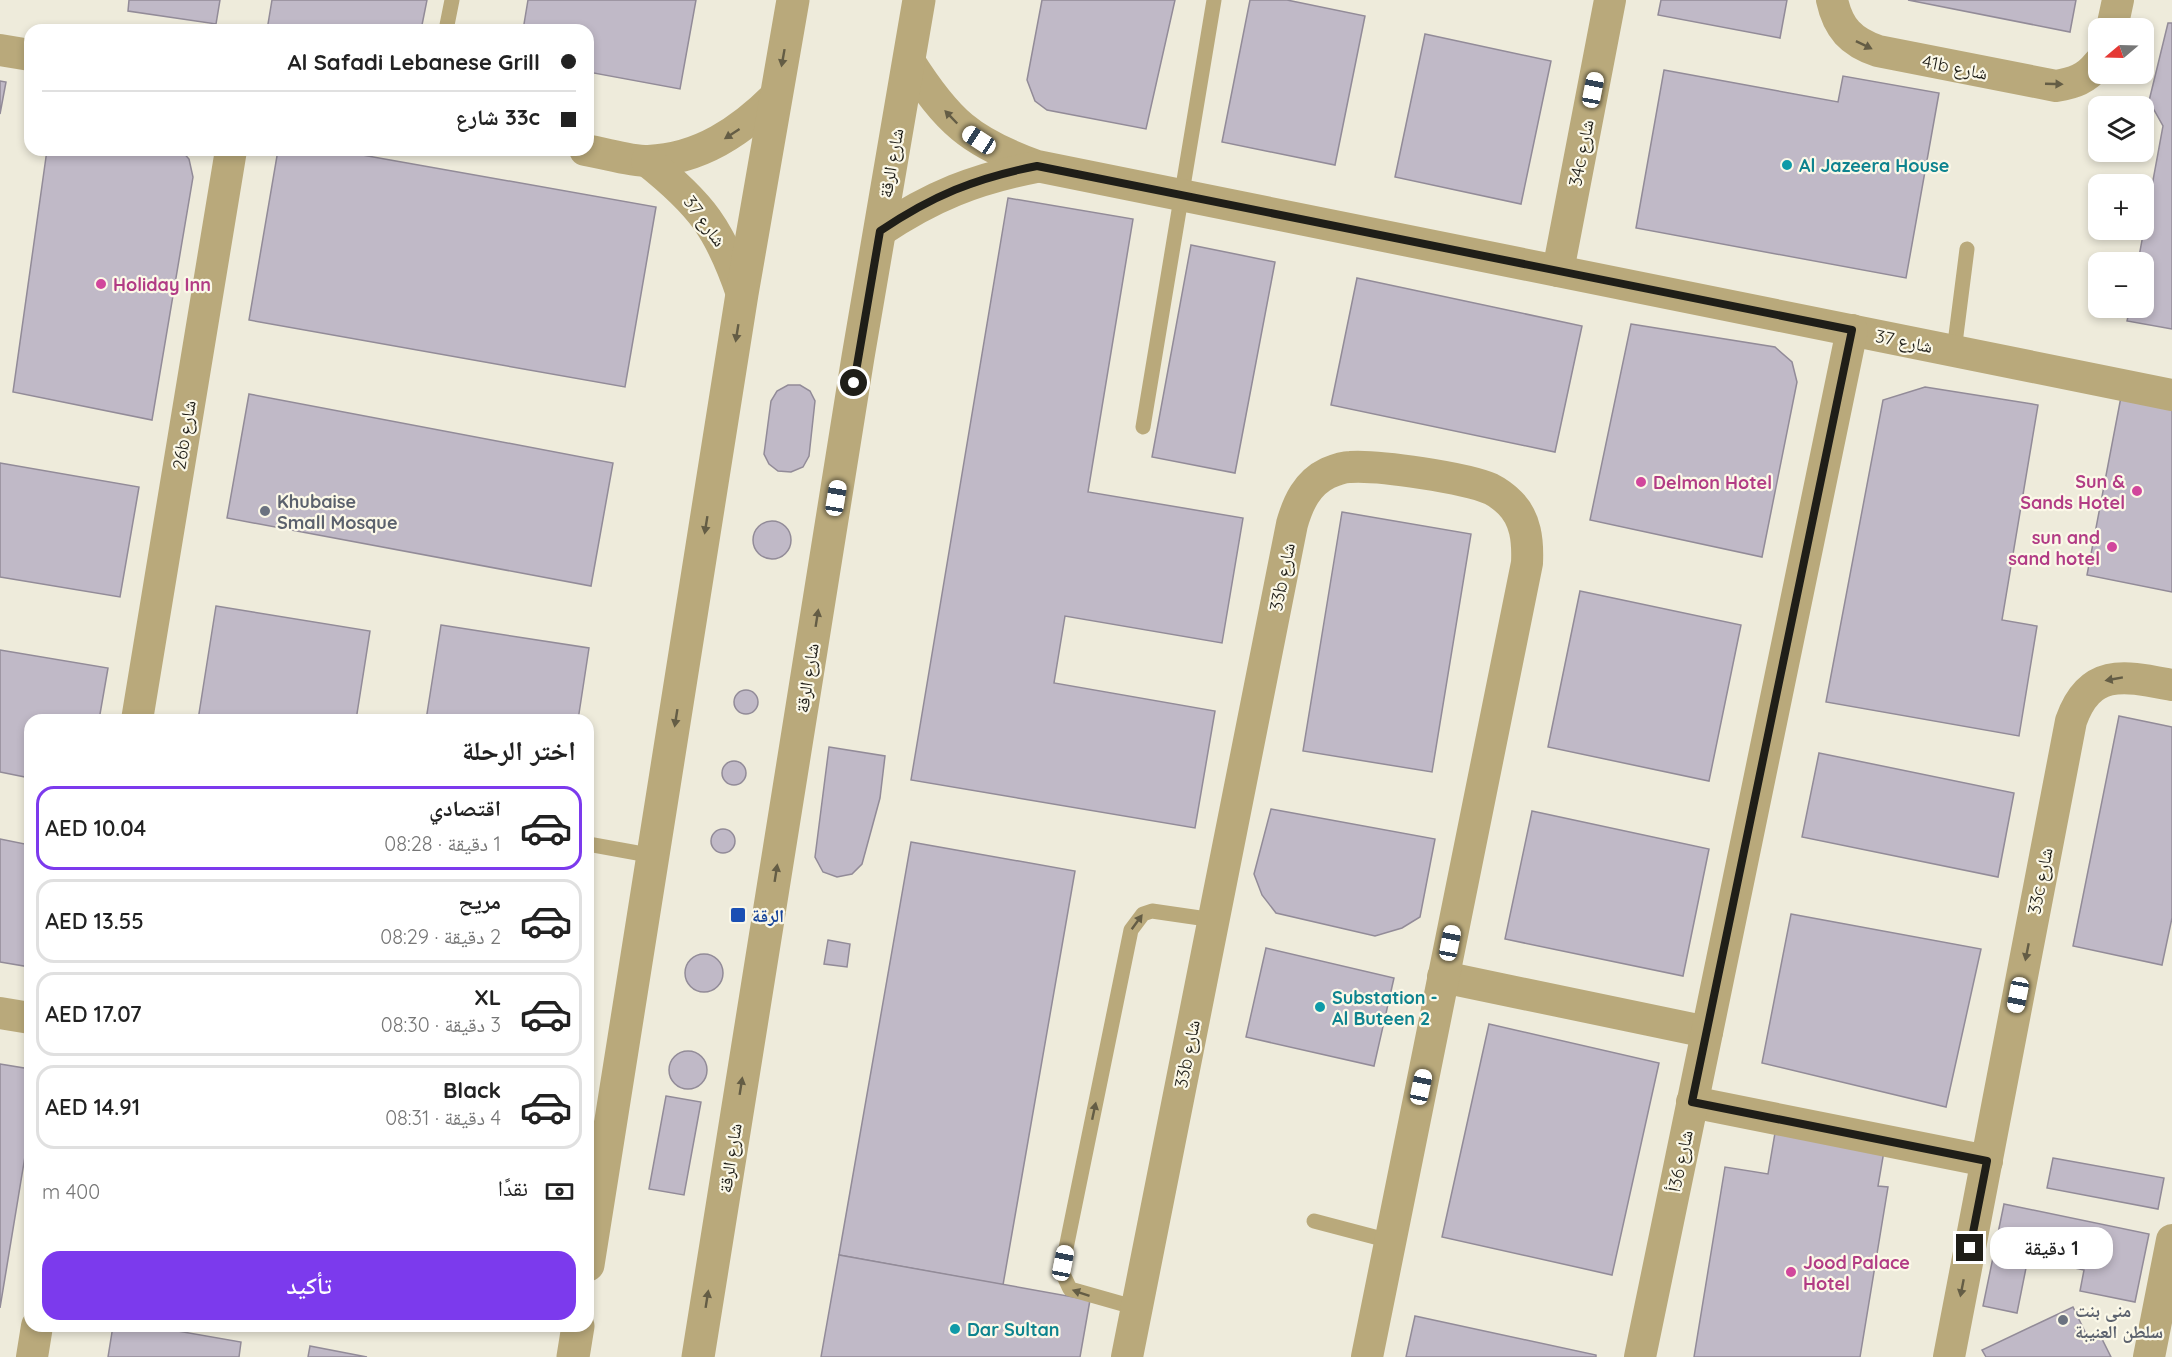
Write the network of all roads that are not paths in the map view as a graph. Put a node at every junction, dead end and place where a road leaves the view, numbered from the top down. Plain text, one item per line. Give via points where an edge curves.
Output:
1 (452, 0) edge
2 (793, 0) edge
3 (919, 0) edge
4 (1214, 0) edge
5 (1610, 0) edge
6 (1832, 0) edge
7 (2118, 0) edge
8 (2114, 18) edge
9 (447, 24) edge
10 (0, 50) edge
11 (24, 54) edge
12 (909, 61) junction
13 (2088, 75) edge
14 (776, 96) junction
15 (594, 152) edge
16 (230, 156) edge
17 (647, 161) junction
18 (1037, 166) junction
19 (1181, 197) junction
20 (880, 231) junction
21 (1967, 249) dead end
22 (1558, 271) junction
23 (742, 294) junction
24 (1852, 330) junction
25 (1953, 351) junction
26 (2172, 395) edge
27 (1143, 427) dead end
28 (2172, 685) edge
29 (138, 714) edge
30 (594, 845) edge
31 (654, 856) junction
32 (1214, 920) junction
33 (1443, 977) junction
34 (0, 1013) edge
35 (24, 1017) edge
36 (1707, 1032) junction
37 (1692, 1102) junction
38 (599, 1129) edge
39 (1987, 1161) junction
40 (594, 1191) edge
41 (1314, 1221) dead end
42 (2172, 1240) edge
43 (1390, 1241) junction
44 (1137, 1308) junction
45 (36, 1332) edge
46 (577, 1332) edge
47 (32, 1357) edge
48 (573, 1357) edge
49 (698, 1357) edge
50 (1127, 1357) edge
51 (1367, 1357) edge
52 (1640, 1357) edge
53 (1949, 1357) edge
54 (2149, 1357) edge

1 - 9 lane
2 -> 14 street
3 - 12 street, شارع الرقة
4 - 19 lane
5 - 22 street, 34c شارع
6 -> 13 street, 41b شارع via 1845,33 1860,45 1878,51 2056,86
7 - 8 street
10 - 11 street
18 -> 12 street, شارع 37 via 997,152 961,128 931,97
12 - 20 street, شارع الرقة
14 -> 17 street, شارع 37 via 750,122 719,142 684,155
14 - 23 street
15 - 17 street, شارع 37
16 - 29 street, 26b شارع
17 - 23 street, شارع 37 via 680,186 708,219 729,255
18 - 19 street, شارع 37
18 - 20 street, شارع 37 via 954,188
19 - 22 street, شارع 37
19 - 27 lane
49 -> 20 street, شارع الرقة
21 - 25 lane
22 - 24 street, شارع 37
23 -> 31 street
24 - 25 street, شارع 37
24 - 36 street, شارع 36أ
25 - 26 street, شارع 37
28 -> 39 street, 33c شارع via 2117,677 2086,691 2077,705
30 - 31 lane
31 - 38 street
32 - 33 street, 33b شارع via 1298,504 1310,486 1347,466 1474,483 1493,490 1522,521 1528,542 1527,563
32 - 44 street, 33b شارع
44 -> 32 lane via 1070,1289 1062,1272 1063,1263 1131,930 1143,914 1152,911
33 - 36 street
33 - 43 street, 33b شارع
34 - 35 street
36 - 37 street, شارع 36أ
37 - 39 street
37 - 52 street, شارع 36أ
38 - 40 street
39 -> 53 street, 33c شارع
41 - 43 lane
42 - 54 street
43 - 51 street, 33b شارع
44 - 50 street, 33b شارع
45 - 47 street
46 - 48 street

